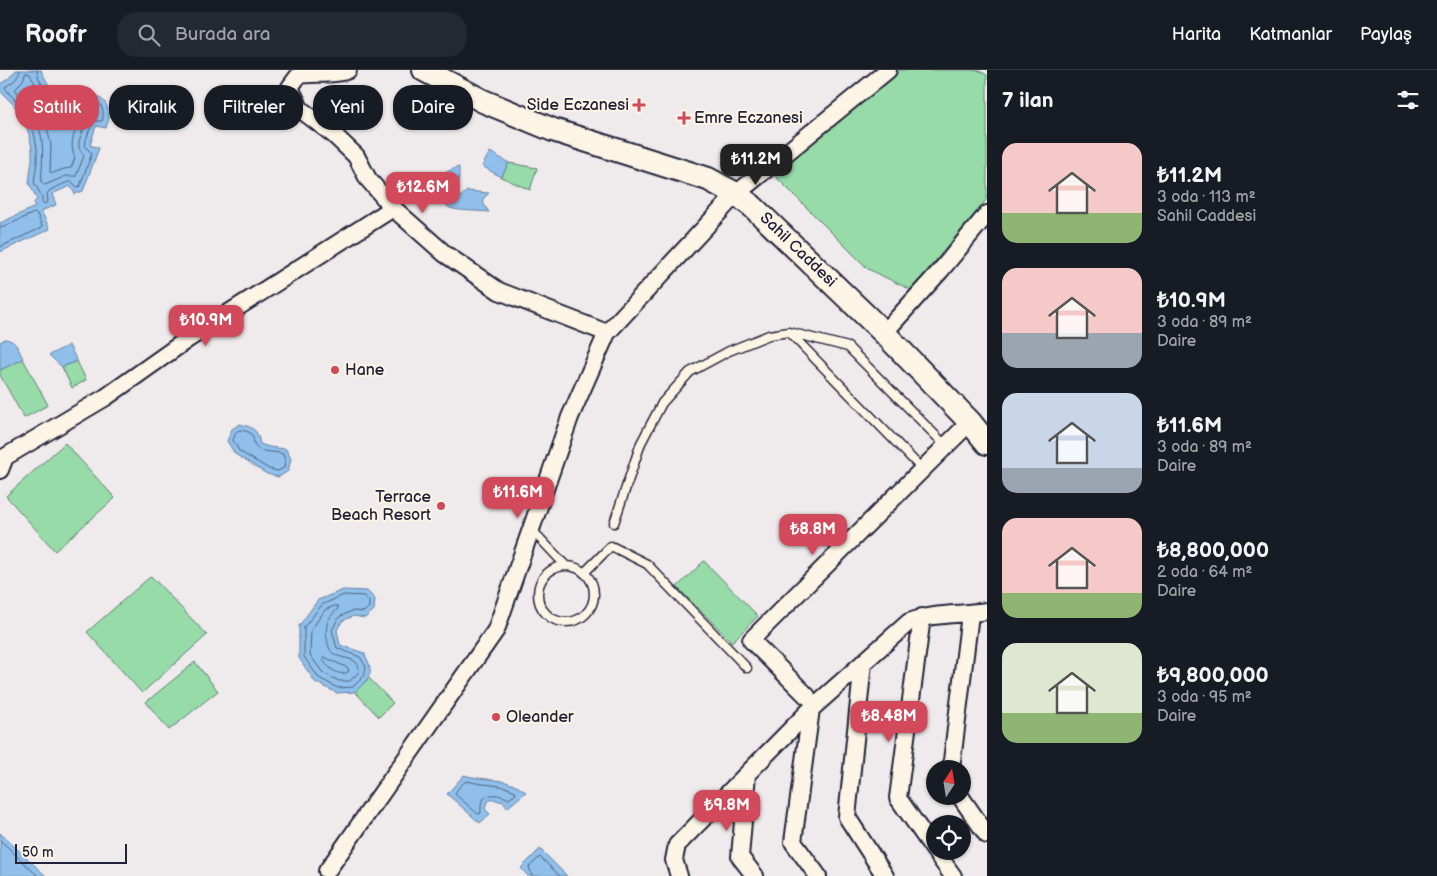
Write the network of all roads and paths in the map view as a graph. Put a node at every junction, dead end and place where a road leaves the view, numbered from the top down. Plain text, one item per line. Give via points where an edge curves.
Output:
1 (348, 70) edge
2 (424, 70) edge
3 (888, 70) edge
4 (736, 194) junction
5 (393, 208) junction
6 (987, 214) edge
7 (789, 332) junction
8 (607, 333) junction
9 (884, 333) junction
10 (970, 422) junction
11 (987, 443) edge
12 (946, 446) junction
13 (2, 462) edge
14 (922, 469) junction
15 (614, 523) dead end
16 (531, 529) junction
17 (566, 566) junction
18 (584, 574) junction
19 (987, 611) edge
20 (970, 614) junction
21 (922, 617) junction
22 (863, 663) junction
23 (747, 668) dead end
24 (809, 702) junction
25 (952, 760) edge
26 (747, 774) junction
27 (966, 805) edge
28 (987, 835) edge
29 (926, 838) edge
30 (941, 860) edge
31 (327, 871) dead end
32 (679, 876) edge
33 (755, 876) edge
34 (818, 876) edge
35 (885, 876) edge
36 (953, 876) edge

1 - 5 street via 299,74 290,87 300,109 356,156 368,179
2 - 4 main road, Sahil Caddesi via 483,101 553,130 708,179
3 - 4 street
4 - 8 street
4 - 9 main road, Sahil Caddesi
5 - 8 street via 445,254 499,291
5 - 13 street
6 - 9 street
7 - 12 lane via 848,347
7 - 14 lane
7 - 15 lane via 769,335 729,351 690,372 662,403 641,443
8 - 16 street via 570,417
9 - 10 main road, Sahil Caddesi
10 - 11 main road, Sahil Caddesi
10 - 12 street
12 - 14 street
14 - 24 street via 751,640
16 - 17 lane
16 - 31 street via 496,630
17 - 18 lane
17 - 18 lane via 550,571 539,585 542,610 556,620 575,621 590,609 593,590
18 - 23 lane via 611,546 647,564
19 - 20 street
20 - 21 street
20 - 25 street
21 - 22 street via 909,622
21 - 29 street via 898,798
22 - 24 street
22 - 35 street via 847,817
24 - 26 street
24 - 34 street via 793,842
26 - 32 street via 677,845 674,860
26 - 33 street via 740,857
27 - 28 street
30 - 36 street

